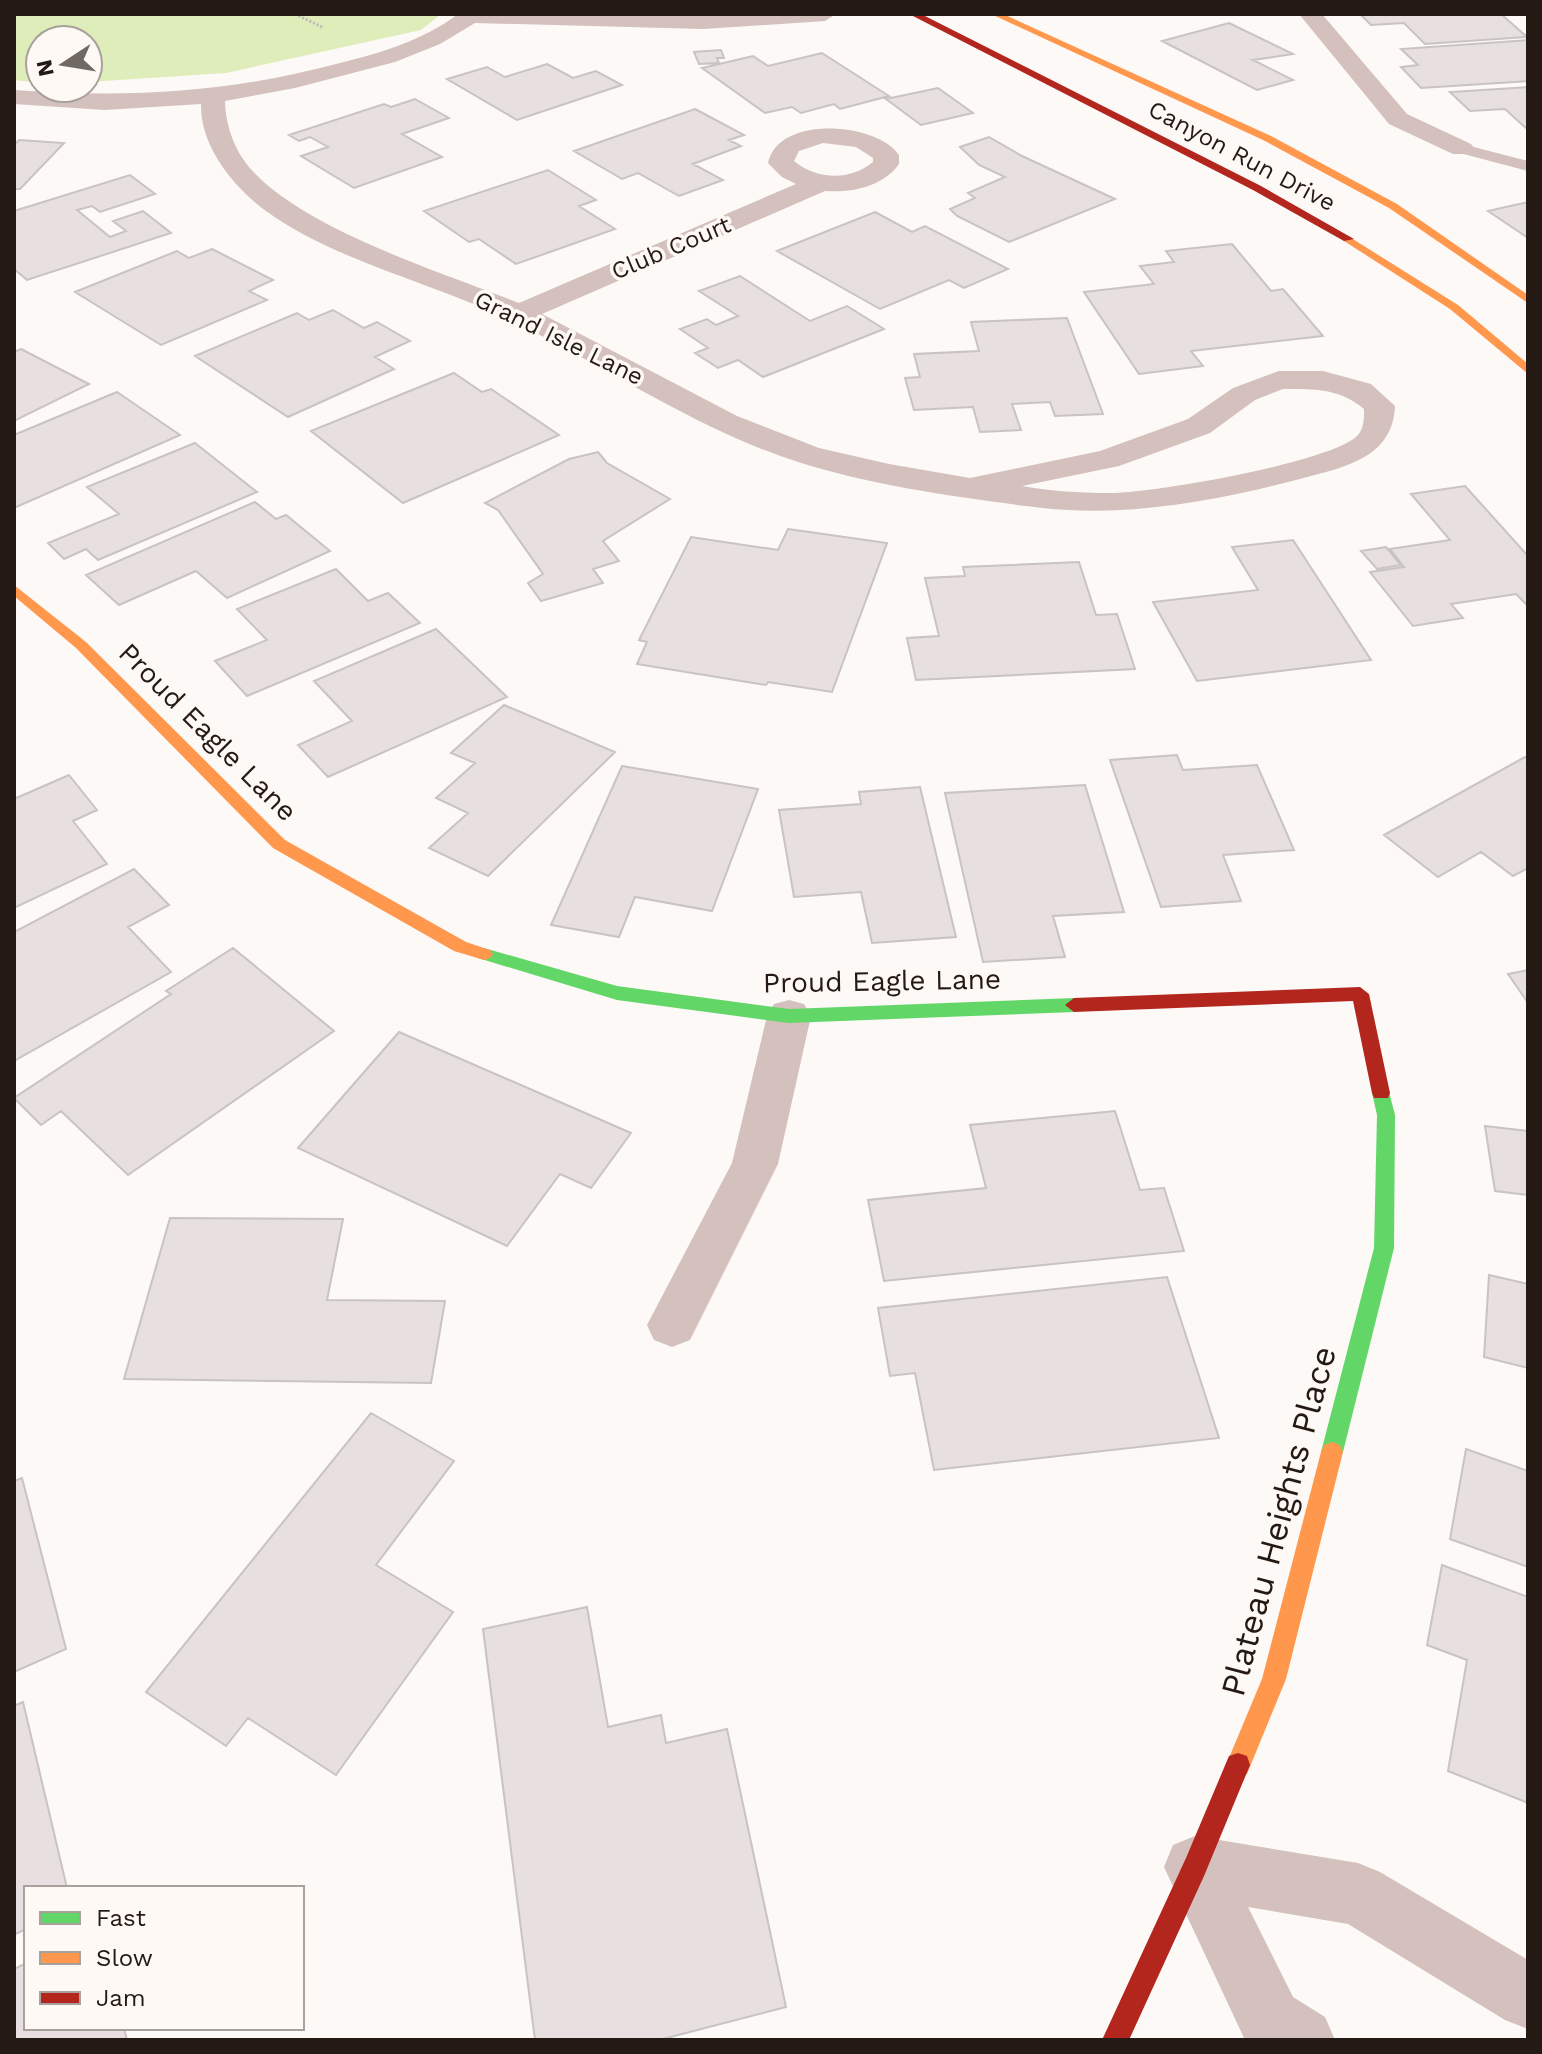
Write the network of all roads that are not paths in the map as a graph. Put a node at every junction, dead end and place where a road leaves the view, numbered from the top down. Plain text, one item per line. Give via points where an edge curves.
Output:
1 (825, 14) edge
2 (914, 14) edge
3 (996, 14) edge
4 (1310, 14) edge
5 (472, 15) edge
6 (634, 18) edge
7 (213, 96) junction
8 (14, 97) edge
9 (1462, 149) joint
10 (1528, 166) edge
11 (823, 182) dead end
12 (1528, 300) edge
13 (519, 313) junction
14 (1528, 370) edge
15 (976, 486) junction
16 (14, 589) edge
17 (1360, 994) joint
18 (789, 1016) junction
19 (672, 1325) dead end
20 (1195, 1867) junction
21 (1528, 1997) edge
22 (1115, 2040) edge
23 (1302, 2040) edge

1 - 6 street via 741,21
2 - 14 street, Canyon Run Drive via 1311,216 1456,308
3 - 12 street, Canyon Run Drive via 1281,145 1393,206
4 - 9 street via 1398,119
5 - 6 street
5 - 7 street via 390,57 308,80
7 - 8 street via 105,103
7 - 13 street, Grand Isle Lane via 213,118 231,162 275,205 344,243
9 - 10 lane
11 - 13 street, Club Court
13 - 15 street, Grand Isle Lane via 726,423 809,455 889,474
15 - 15 street, Grand Isle Lane via 1028,497 1110,503 1234,486 1320,464 1367,444 1379,425 1380,406 1360,390 1323,380 1279,380 1244,394 1199,426 1108,459
16 - 18 street, Proud Eagle Lane via 81,645 279,844 460,947 617,993
17 - 18 street, Proud Eagle Lane
17 - 20 street, Plateau Heights Place via 1386,1115 1384,1248 1274,1679
18 - 19 street via 755,1164
20 - 21 street via 1358,1894
20 - 22 street, Plateau Heights Place
20 - 23 street via 1270,2020

